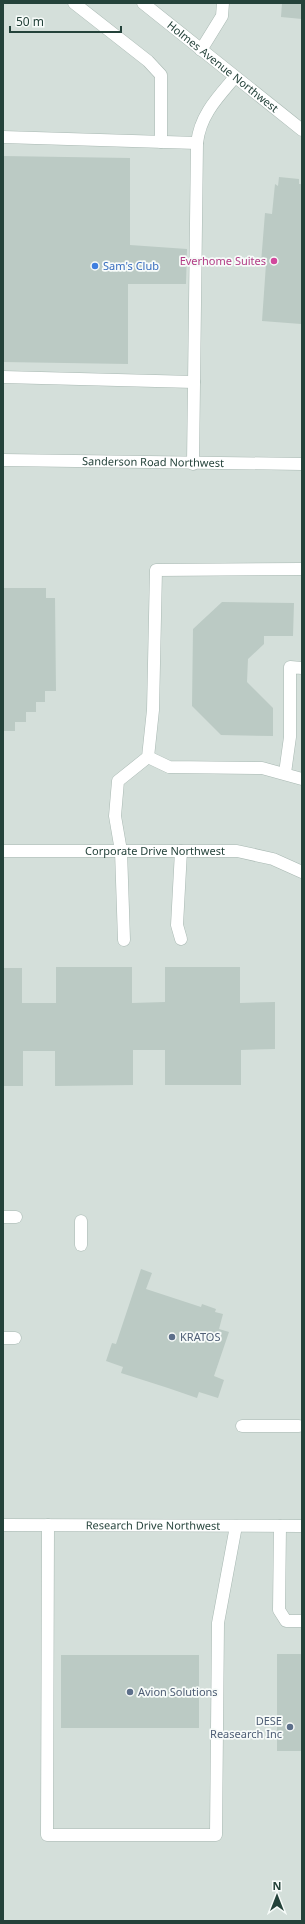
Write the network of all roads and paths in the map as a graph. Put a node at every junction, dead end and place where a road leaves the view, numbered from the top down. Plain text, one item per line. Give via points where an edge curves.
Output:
1 (74, 3) edge
2 (143, 3) edge
3 (223, 3) edge
4 (201, 50) junction
5 (235, 76) junction
6 (302, 130) edge
7 (3, 137) edge
8 (161, 142) junction
9 (197, 142) junction
10 (3, 377) edge
11 (194, 382) junction
12 (3, 460) edge
13 (193, 464) junction
14 (302, 464) edge
15 (302, 569) edge
16 (302, 668) edge
17 (148, 757) junction
18 (285, 773) junction
19 (302, 779) edge
20 (3, 851) edge
21 (121, 851) junction
22 (181, 851) junction
23 (302, 872) edge
24 (181, 939) dead end
25 (124, 940) dead end
26 (3, 1217) edge
27 (16, 1217) dead end
28 (81, 1221) dead end
29 (81, 1245) dead end
30 (3, 1338) edge
31 (16, 1338) dead end
32 (242, 1426) dead end
33 (299, 1426) dead end
34 (3, 1525) edge
35 (48, 1525) junction
36 (236, 1526) junction
37 (280, 1526) junction
38 (302, 1526) edge
39 (302, 1621) edge

1 - 8 street via 148,61 161,75
2 - 4 street, Holmes Avenue Northwest
3 - 4 street via 222,16
4 - 5 street, Holmes Avenue Northwest
5 - 6 street, Holmes Avenue Northwest
5 - 9 street via 209,110 199,128
7 - 8 street
8 - 9 street
9 - 11 street
10 - 11 street
11 - 13 street
12 - 13 street, Sanderson Road Northwest
13 - 14 street, Sanderson Road Northwest
15 - 17 street via 156,570 154,710
16 - 18 street via 290,667 290,738
17 - 18 street via 169,767 262,768
17 - 21 street via 118,781 115,816
18 - 19 street
20 - 21 street, Corporate Drive Northwest
21 - 22 street, Corporate Drive Northwest
21 - 25 street
22 - 23 street, Corporate Drive Northwest via 237,851 255,854
22 - 24 street via 177,924
26 - 27 street
28 - 29 street
30 - 31 street
32 - 33 street
34 - 35 street, Research Drive Northwest
35 - 36 street, Research Drive Northwest
35 - 36 street via 48,1835 216,1835 218,1623
36 - 37 street, Research Drive Northwest
37 - 38 street, Research Drive Northwest
37 - 39 street via 279,1610 286,1621

